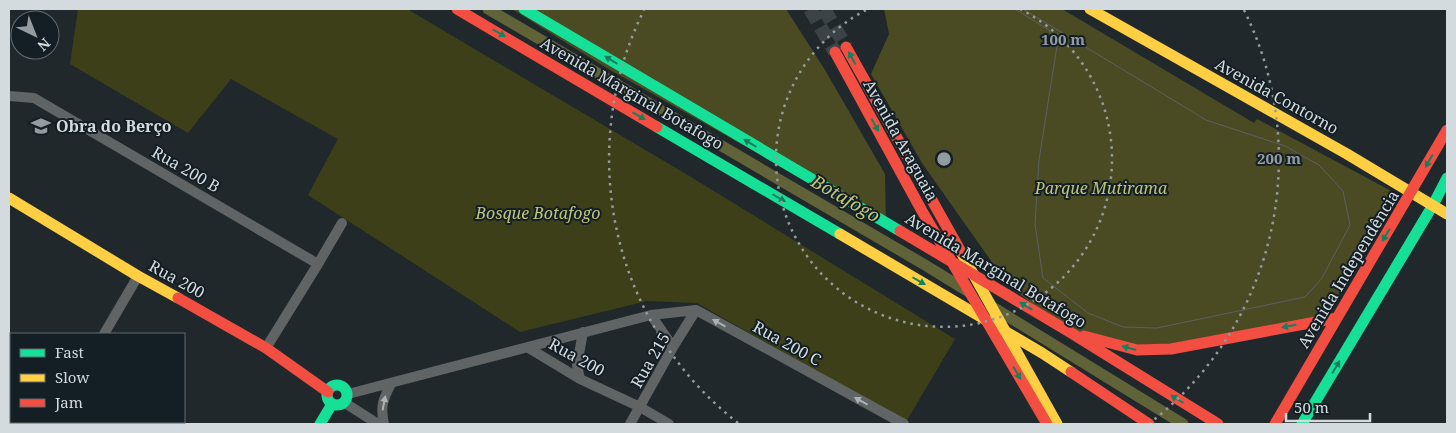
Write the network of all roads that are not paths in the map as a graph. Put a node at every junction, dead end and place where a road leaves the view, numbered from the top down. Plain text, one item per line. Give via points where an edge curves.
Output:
1 (457, 9) edge
2 (524, 9) edge
3 (1090, 9) edge
4 (846, 47) tunnel mouth
5 (835, 52) tunnel mouth
6 (9, 96) edge
7 (1447, 130) edge
8 (1447, 178) edge
9 (1411, 193) junction
10 (9, 198) edge
11 (1433, 205) junction
12 (1447, 214) edge
13 (342, 223) dead end
14 (318, 264) junction
15 (138, 276) junction
16 (696, 310) junction
17 (651, 315) junction
18 (1337, 318) junction
19 (1068, 331) junction
20 (583, 332) junction
21 (105, 333) edge
22 (527, 347) junction
23 (673, 347) junction
24 (266, 348) junction
25 (580, 379) junction
26 (391, 384) junction
27 (328, 392) junction
28 (346, 398) junction
29 (332, 404) junction
30 (640, 407) junction
31 (1044, 408) junction
32 (1140, 421) edge
33 (1277, 421) edge
34 (320, 424) edge
35 (378, 424) edge
36 (384, 424) edge
37 (630, 424) edge
38 (669, 424) edge
39 (904, 424) edge
40 (1047, 424) edge
41 (1057, 424) edge
42 (1149, 424) edge
43 (1218, 424) edge
44 (1302, 424) edge

1 -> 32 main road, Avenida Marginal Botafogo via 1042,353
19 -> 2 main road, Avenida Marginal Botafogo
3 - 9 main road, Avenida Contorno
31 -> 4 main road, Avenida Araguaia
5 -> 31 main road, Avenida Araguaia via 922,211
6 - 14 street, Rua 200 B via 34,98
7 -> 9 main road, Avenida Independência
8 - 11 main road
9 - 11 main road, Avenida Contorno
9 -> 18 main road, Avenida Independência
10 - 15 main road, Rua 200
11 - 12 main road, Avenida Contorno
44 -> 11 main road
13 - 14 street
14 - 24 street
15 - 21 street
15 - 24 main road, Rua 200
16 - 17 street
16 - 23 street, Rua 215
39 -> 16 street, Rua 200 C
17 - 20 street
17 - 23 street
18 -> 19 main road via 1171,349 1137,350
18 - 33 main road, Avenida Independência
43 -> 19 main road, Avenida Marginal Botafogo
20 - 22 street
20 - 25 street via 577,365
22 - 25 street, Rua 200
22 - 26 street, Rua 200
23 - 30 street, Rua 215
24 - 27 main road, Rua 200
25 - 30 street, Rua 200
26 - 28 street, Rua 200
36 -> 26 street via 382,407
27 - 28 main road via 334,385 343,386
27 - 29 main road
28 - 29 main road via 341,405
28 - 35 street
29 - 34 main road
30 - 37 street, Rua 215
30 - 38 street, Rua 200
31 - 40 main road, Avenida Araguaia
31 - 41 main road, Avenida Araguaia
32 - 42 main road, Avenida Marginal Botafogo

